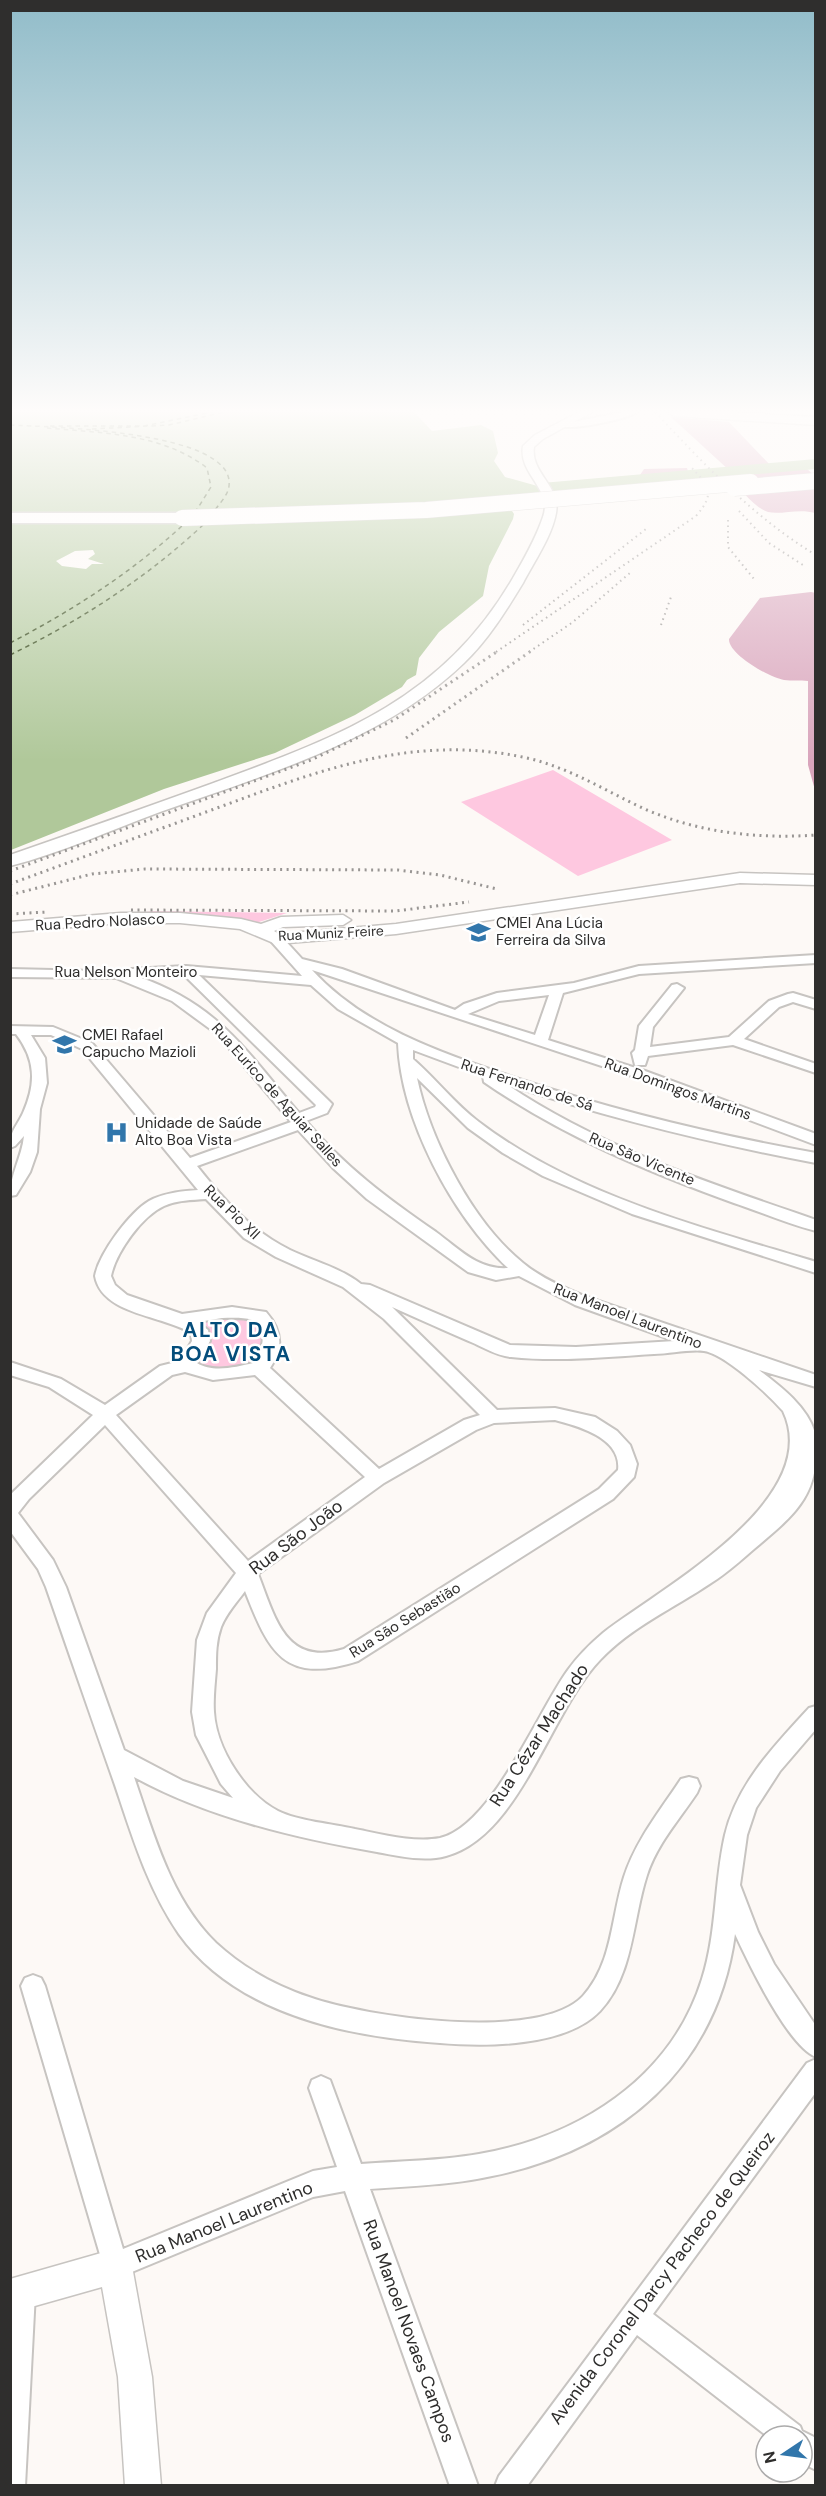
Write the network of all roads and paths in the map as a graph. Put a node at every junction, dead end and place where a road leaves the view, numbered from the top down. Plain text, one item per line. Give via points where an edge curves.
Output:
1 (544, 528) edge
2 (10, 861) edge
3 (816, 871) edge
4 (816, 880) edge
5 (618, 892) junction
6 (10, 927) edge
7 (269, 934) junction
8 (816, 958) edge
9 (297, 962) junction
10 (733, 965) junction
11 (186, 970) junction
12 (10, 973) edge
13 (708, 973) dead end
14 (117, 974) junction
15 (312, 981) junction
16 (677, 988) dead end
17 (557, 990) junction
18 (816, 1005) edge
19 (459, 1014) junction
20 (15, 1030) edge
21 (734, 1040) junction
22 (540, 1042) junction
23 (405, 1051) junction
24 (639, 1053) junction
25 (816, 1069) edge
26 (478, 1071) junction
27 (640, 1074) junction
28 (32, 1107) junction
29 (298, 1122) junction
30 (816, 1140) edge
31 (10, 1143) edge
32 (816, 1158) edge
33 (188, 1164) junction
34 (10, 1191) edge
35 (210, 1194) junction
36 (816, 1226) edge
37 (816, 1268) edge
38 (522, 1270) junction
39 (349, 1283) junction
40 (184, 1319) junction
41 (703, 1346) junction
42 (730, 1356) junction
43 (188, 1365) junction
44 (10, 1368) edge
45 (258, 1368) junction
46 (816, 1381) edge
47 (105, 1414) junction
48 (493, 1418) junction
49 (377, 1478) junction
50 (10, 1510) edge
51 (10, 1516) edge
52 (247, 1572) junction
53 (816, 1714) edge
54 (114, 1755) junction
55 (690, 1786) dead end
56 (270, 1817) junction
57 (731, 1869) junction
58 (33, 1986) dead end
59 (816, 2046) edge
60 (816, 2071) edge
61 (321, 2088) dead end
62 (353, 2177) junction
63 (115, 2266) junction
64 (16, 2294) edge
65 (634, 2316) junction
66 (774, 2424) edge
67 (11, 2486) edge
68 (143, 2486) edge
69 (464, 2486) edge
70 (509, 2486) edge

1 - 2 street via 492,622 457,662 420,691 351,732 280,763
3 - 5 street, Rua Muniz Freire via 737,868
4 - 5 street, Rua Muniz Freire via 740,878
5 - 7 street, Rua Muniz Freire via 396,929
6 - 7 street, Rua Pedro Nolasco via 143,917 221,921
7 - 9 street, Rua Fernando de Sá
8 - 10 street
9 - 15 street, Rua Fernando de Sá
9 - 19 street, Rua Domingos Martins
10 - 13 street
10 - 17 street via 639,970
11 - 14 street, Rua Nelson Monteiro
11 - 15 street, Rua Nelson Monteiro
11 - 29 street via 324,1104 322,1110
12 - 14 street, Rua Nelson Monteiro
14 - 29 street, Rua Eurico de Aguiar Salles via 158,988 210,1020 240,1049
15 - 23 street, Rua Fernando de Sá
16 - 24 street via 651,1018
17 - 19 street via 497,997
17 - 22 street
18 - 21 street via 793,997 774,1004
19 - 22 street, Rua Domingos Martins
20 - 28 street via 39,1061 39,1085
20 - 33 street, Rua Pio XII via 53,1031 87,1046
21 - 24 street
21 - 25 street
22 - 27 street, Rua Domingos Martins
23 - 26 street, Rua Fernando de Sá
23 - 37 street via 473,1125 553,1173 647,1212
23 - 38 street, Rua Manoel Laurentino via 411,1086 445,1171 492,1241
24 - 27 street
26 - 32 street, Rua Fernando de Sá via 590,1106
26 - 36 street, Rua São Vicente via 517,1100 641,1161
27 - 30 street, Rua Domingos Martins
28 - 31 street
28 - 34 street via 31,1149 20,1179
29 - 33 street
29 - 38 street, Rua Eurico de Aguiar Salles via 347,1173 472,1268 498,1276
33 - 35 street, Rua Pio XII
35 - 39 street, Rua Pio XII via 264,1244
35 - 40 street via 178,1197 151,1207 133,1224 102,1275 105,1284 123,1299
38 - 41 street, Rua Manoel Laurentino via 590,1305
39 - 41 street via 508,1351 576,1353
39 - 48 street, Rua Pio XII via 390,1315
40 - 43 street via 201,1336
40 - 45 street via 251,1313 265,1321 271,1343
41 - 42 street, Rua Manoel Laurentino
42 - 46 street, Rua Manoel Laurentino
42 - 56 street, Rua Cézar Machado via 783,1398 801,1422 809,1454 801,1487 790,1505 723,1566 614,1634 593,1654 576,1672 501,1798 478,1824 456,1842 425,1849
43 - 45 street via 212,1373
43 - 47 street via 166,1370
44 - 47 street, Rua São Sebastião via 55,1383
45 - 49 street
47 - 50 street
47 - 52 street, Rua São Sebastião
48 - 49 street, Rua São João via 470,1425
48 - 52 street, Rua São Sebastião via 555,1414 588,1422 611,1436 623,1450 627,1472 606,1494 381,1638 335,1660 302,1659 279,1645
49 - 52 street, Rua São João
51 - 54 street via 37,1551 56,1587
52 - 56 street, Rua São João via 214,1619 207,1640 203,1712 207,1735 229,1778
53 - 57 street, Rua Manoel Laurentino via 779,1756 755,1792 740,1820
54 - 55 street via 160,1879 182,1920 200,1943 221,1962 282,1996 360,2023 402,2028 530,2031 571,2019 589,2006 618,1960 642,1856
54 - 56 street, Rua Cézar Machado via 195,1796
57 - 59 street via 731,1890 756,1955 778,1996
57 - 62 street, Rua Manoel Laurentino via 718,1968 707,2001 677,2057 654,2085 632,2103 601,2124 525,2156 438,2172
58 - 63 street
60 - 65 street, Avenida Coronel Darcy Pacheco de Queiroz
61 - 62 street, Rua Manoel Novaes Campos
62 - 63 street, Rua Manoel Laurentino via 286,2194
62 - 69 street, Rua Manoel Novaes Campos
63 - 64 street, Rua Manoel Laurentino
63 - 68 street via 135,2377
64 - 67 street
65 - 66 street
65 - 70 street, Avenida Coronel Darcy Pacheco de Queiroz

